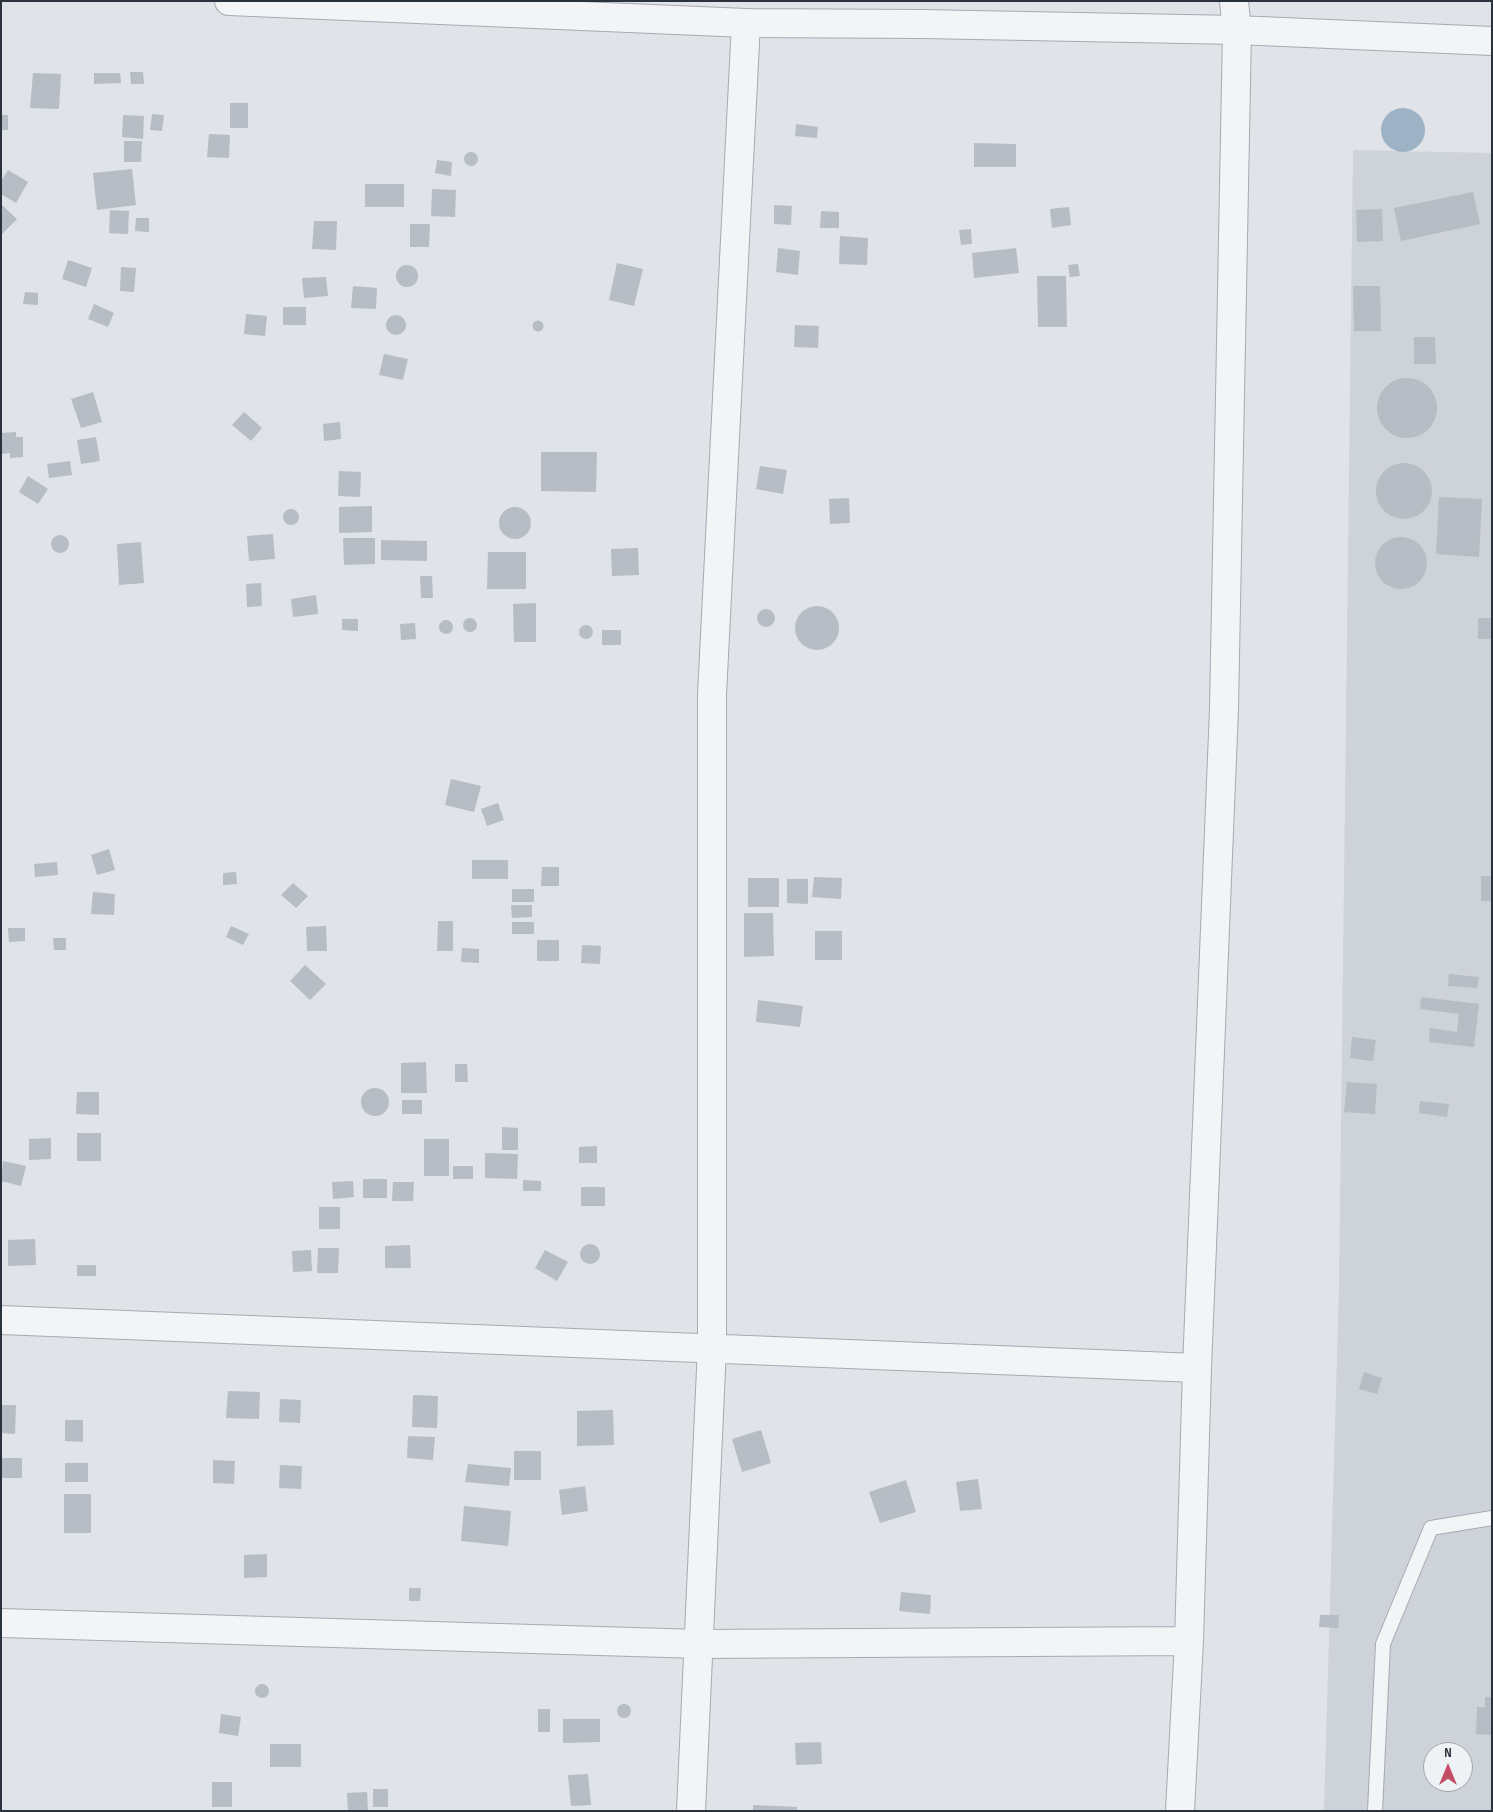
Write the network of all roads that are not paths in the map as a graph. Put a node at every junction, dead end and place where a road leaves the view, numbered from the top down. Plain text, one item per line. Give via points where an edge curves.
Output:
1 (229, 1) edge
2 (1234, 1) edge
3 (746, 23) junction
4 (1237, 30) junction
5 (1492, 41) edge
6 (1, 1320) edge
7 (712, 1347) junction
8 (1196, 1368) junction
9 (1492, 1518) edge
10 (1, 1623) edge
11 (1189, 1642) junction
12 (699, 1644) junction
13 (692, 1811) edge
14 (1180, 1811) edge
15 (1375, 1811) edge

1 - 3 street
2 - 4 street
3 - 4 street
3 - 7 street via 712,694
4 - 5 street
4 - 8 street via 1224,709
6 - 7 street
7 - 8 street
7 - 12 street
8 - 11 street
9 - 15 lane via 1431,1528 1383,1644
10 - 12 street
11 - 12 street
11 - 14 street
12 - 13 street

